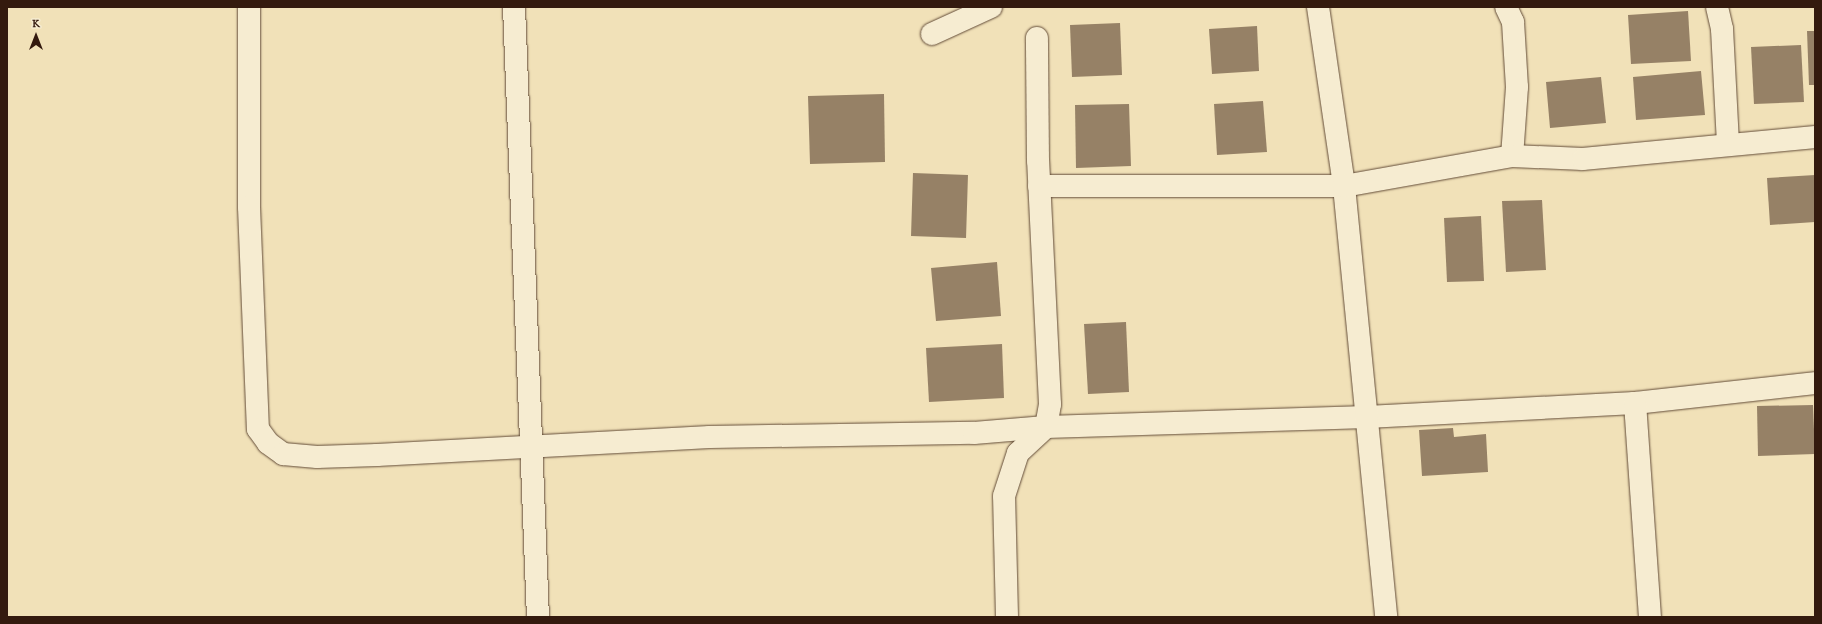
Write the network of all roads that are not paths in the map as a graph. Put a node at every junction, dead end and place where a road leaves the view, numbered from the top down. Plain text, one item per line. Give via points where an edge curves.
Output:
1 (249, 7) edge
2 (514, 7) edge
3 (991, 7) edge
4 (1318, 7) edge
5 (1506, 7) edge
6 (1717, 7) edge
7 (932, 34) dead end
8 (1037, 38) dead end
9 (1815, 137) edge
10 (1728, 144) junction
11 (1512, 156) junction
12 (1039, 186) junction
13 (1344, 186) junction
14 (1815, 383) edge
15 (1635, 403) junction
16 (1367, 417) junction
17 (1046, 427) junction
18 (532, 446) junction
19 (538, 617) edge
20 (1007, 617) edge
21 (1386, 617) edge
22 (1650, 617) edge

1 - 18 street via 249,207 258,429 268,443 283,454 317,457
2 - 18 street
3 - 7 street
4 - 13 street
5 - 11 street via 1513,22 1517,87
6 - 10 street via 1722,28
8 - 12 street
9 - 10 street
10 - 11 street via 1583,159
11 - 13 street
12 - 13 street
12 - 17 street via 1050,404
13 - 16 street
14 - 15 street
15 - 16 street
15 - 22 street
16 - 17 street
16 - 21 street
17 - 18 street via 974,433 710,437
17 - 20 street via 1018,453 1004,496
18 - 19 street

